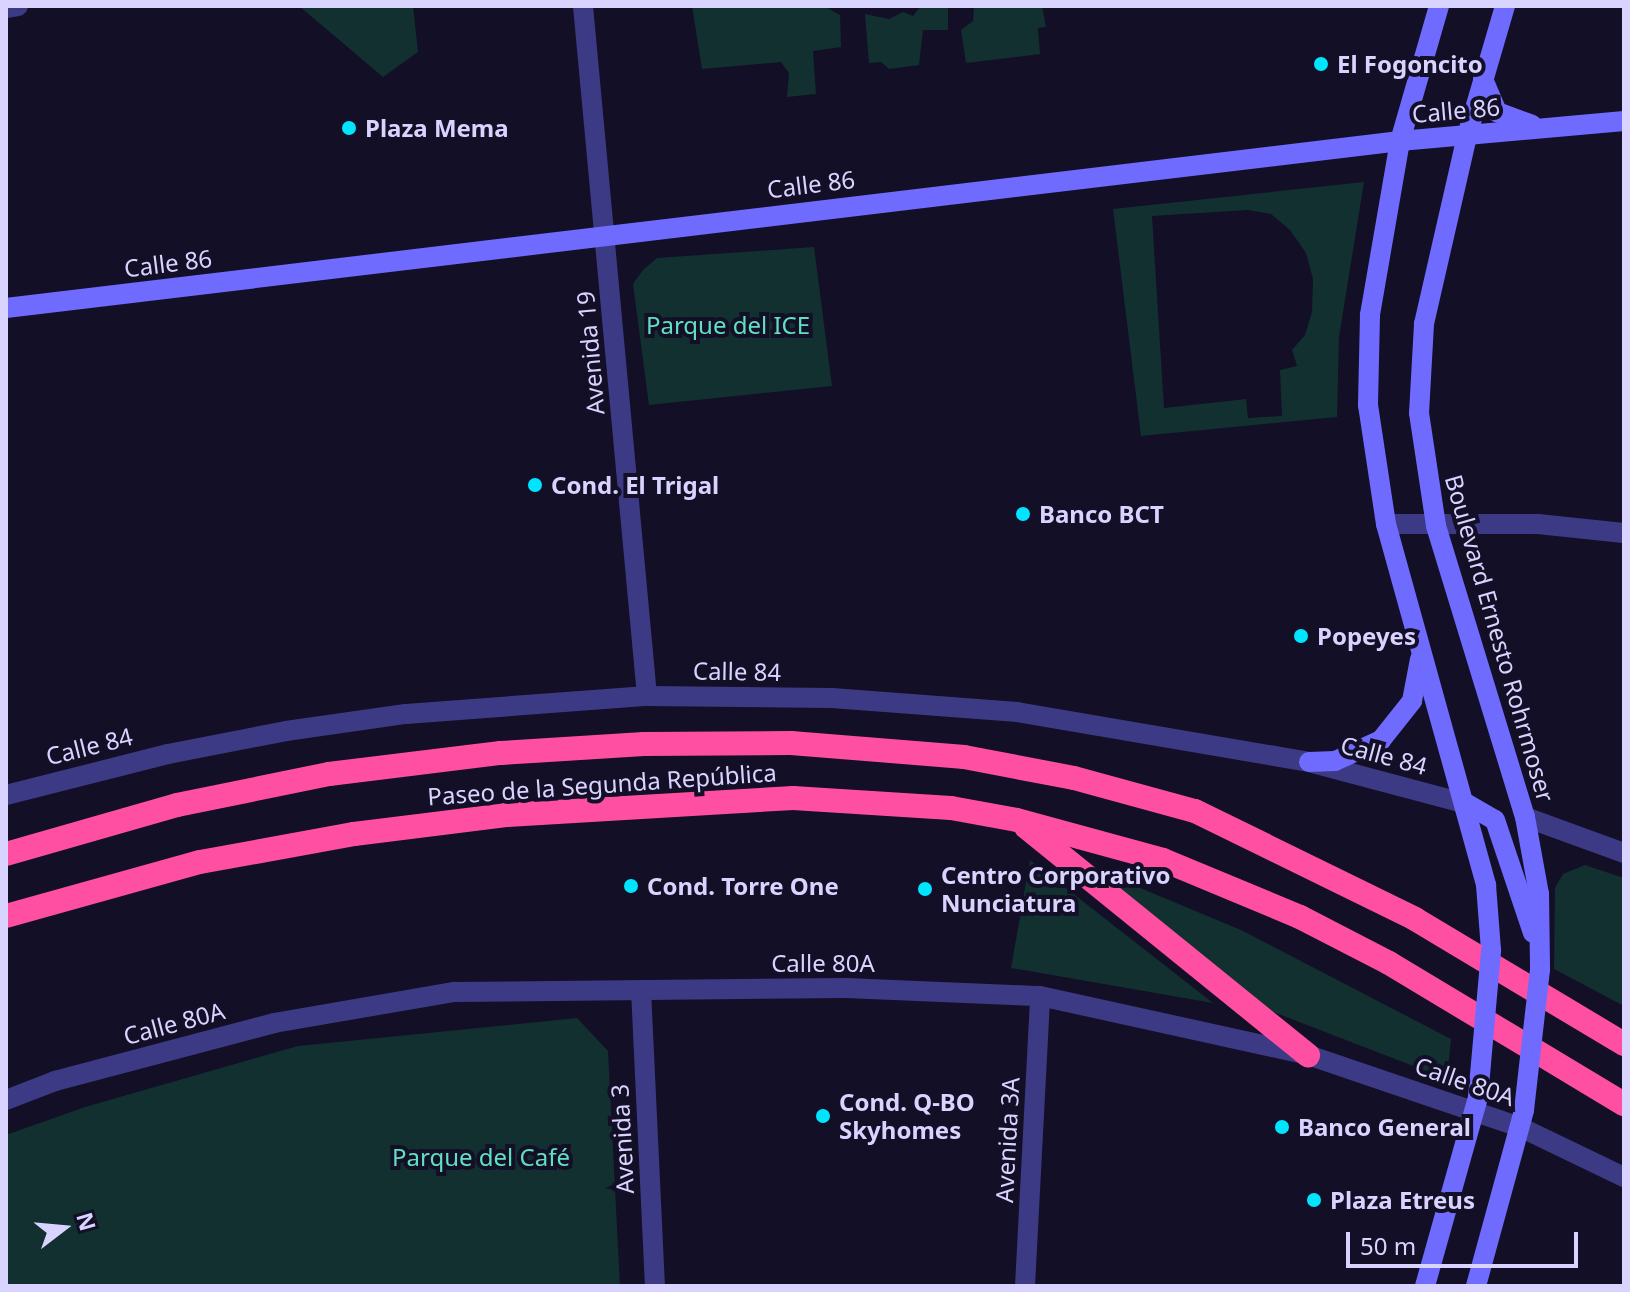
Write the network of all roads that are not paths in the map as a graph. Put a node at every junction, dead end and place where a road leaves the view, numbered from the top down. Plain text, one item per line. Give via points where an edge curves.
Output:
1 (18, 6) edge
2 (583, 6) edge
3 (1439, 6) edge
4 (1505, 6) edge
5 (6, 8) edge
6 (1483, 79) junction
7 (1624, 121) edge
8 (1544, 127) junction
9 (1467, 136) junction
10 (1400, 141) junction
11 (605, 235) junction
12 (6, 308) edge
13 (1386, 524) junction
14 (1436, 526) junction
15 (1624, 533) edge
16 (1421, 651) junction
17 (647, 696) junction
18 (1309, 762) junction
19 (6, 795) edge
20 (1467, 804) junction
21 (1525, 817) junction
22 (1017, 820) junction
23 (1624, 853) edge
24 (6, 854) edge
25 (6, 916) edge
26 (1540, 965) junction
27 (641, 990) junction
28 (1040, 996) junction
29 (1624, 1044) edge
30 (1308, 1055) junction
31 (6, 1100) edge
32 (1476, 1104) junction
33 (1624, 1104) edge
34 (1523, 1119) junction
35 (1624, 1177) edge
36 (655, 1286) edge
37 (1025, 1286) edge
38 (1425, 1286) edge
39 (1476, 1286) edge

1 - 5 street
2 - 11 street, Avenida 19
3 - 10 main road
4 - 6 main road, Boulevard Ernesto Rohrmoser
6 - 8 main road via 1497,112
6 - 9 main road, Boulevard Ernesto Rohrmoser
7 - 8 main road, Calle 86
8 - 9 main road, Calle 86
9 - 10 main road, Calle 86
9 - 14 main road, Boulevard Ernesto Rohrmoser via 1424,324 1419,413
10 - 11 main road, Calle 86
10 - 13 main road via 1370,315 1368,405
11 - 12 main road, Calle 86
11 - 17 street, Avenida 19
13 - 14 street
13 - 16 main road
14 - 15 street via 1538,524
14 - 21 main road, Boulevard Ernesto Rohrmoser
16 - 18 main road via 1412,701 1381,740 1347,757
16 - 20 main road
17 - 18 street, Calle 84 via 832,698 1017,712
17 - 19 street, Calle 84 via 406,714 286,731
18 - 20 street, Calle 84
20 - 26 main road via 1495,820
20 - 32 main road, bridge via 1486,885 1491,950
21 - 23 street
21 - 26 main road, Boulevard Ernesto Rohrmoser via 1539,894
22 - 25 highway, Paseo de la Segunda República via 951,808 793,798 506,815 354,834 200,862
22 - 30 highway
22 - 33 highway, Paseo de la Segunda República via 1163,860 1300,917 1389,963
24 - 29 highway, Paseo de la Segunda República via 177,805 314,777 501,753 644,744 791,743 964,757 1074,778 1195,811 1415,919
26 - 34 main road, Boulevard Ernesto Rohrmoser, bridge
27 - 28 street, Calle 80A via 846,988
27 - 31 street, Calle 80A via 454,992 304,1018 55,1081
27 - 36 street, Avenida 3
28 - 30 street, Calle 80A
28 - 37 street, Avenida 3A
30 - 32 street, Calle 80A
32 - 34 street, Calle 80A
32 - 38 main road
34 - 35 street, Calle 80A
34 - 39 main road, Boulevard Ernesto Rohrmoser

